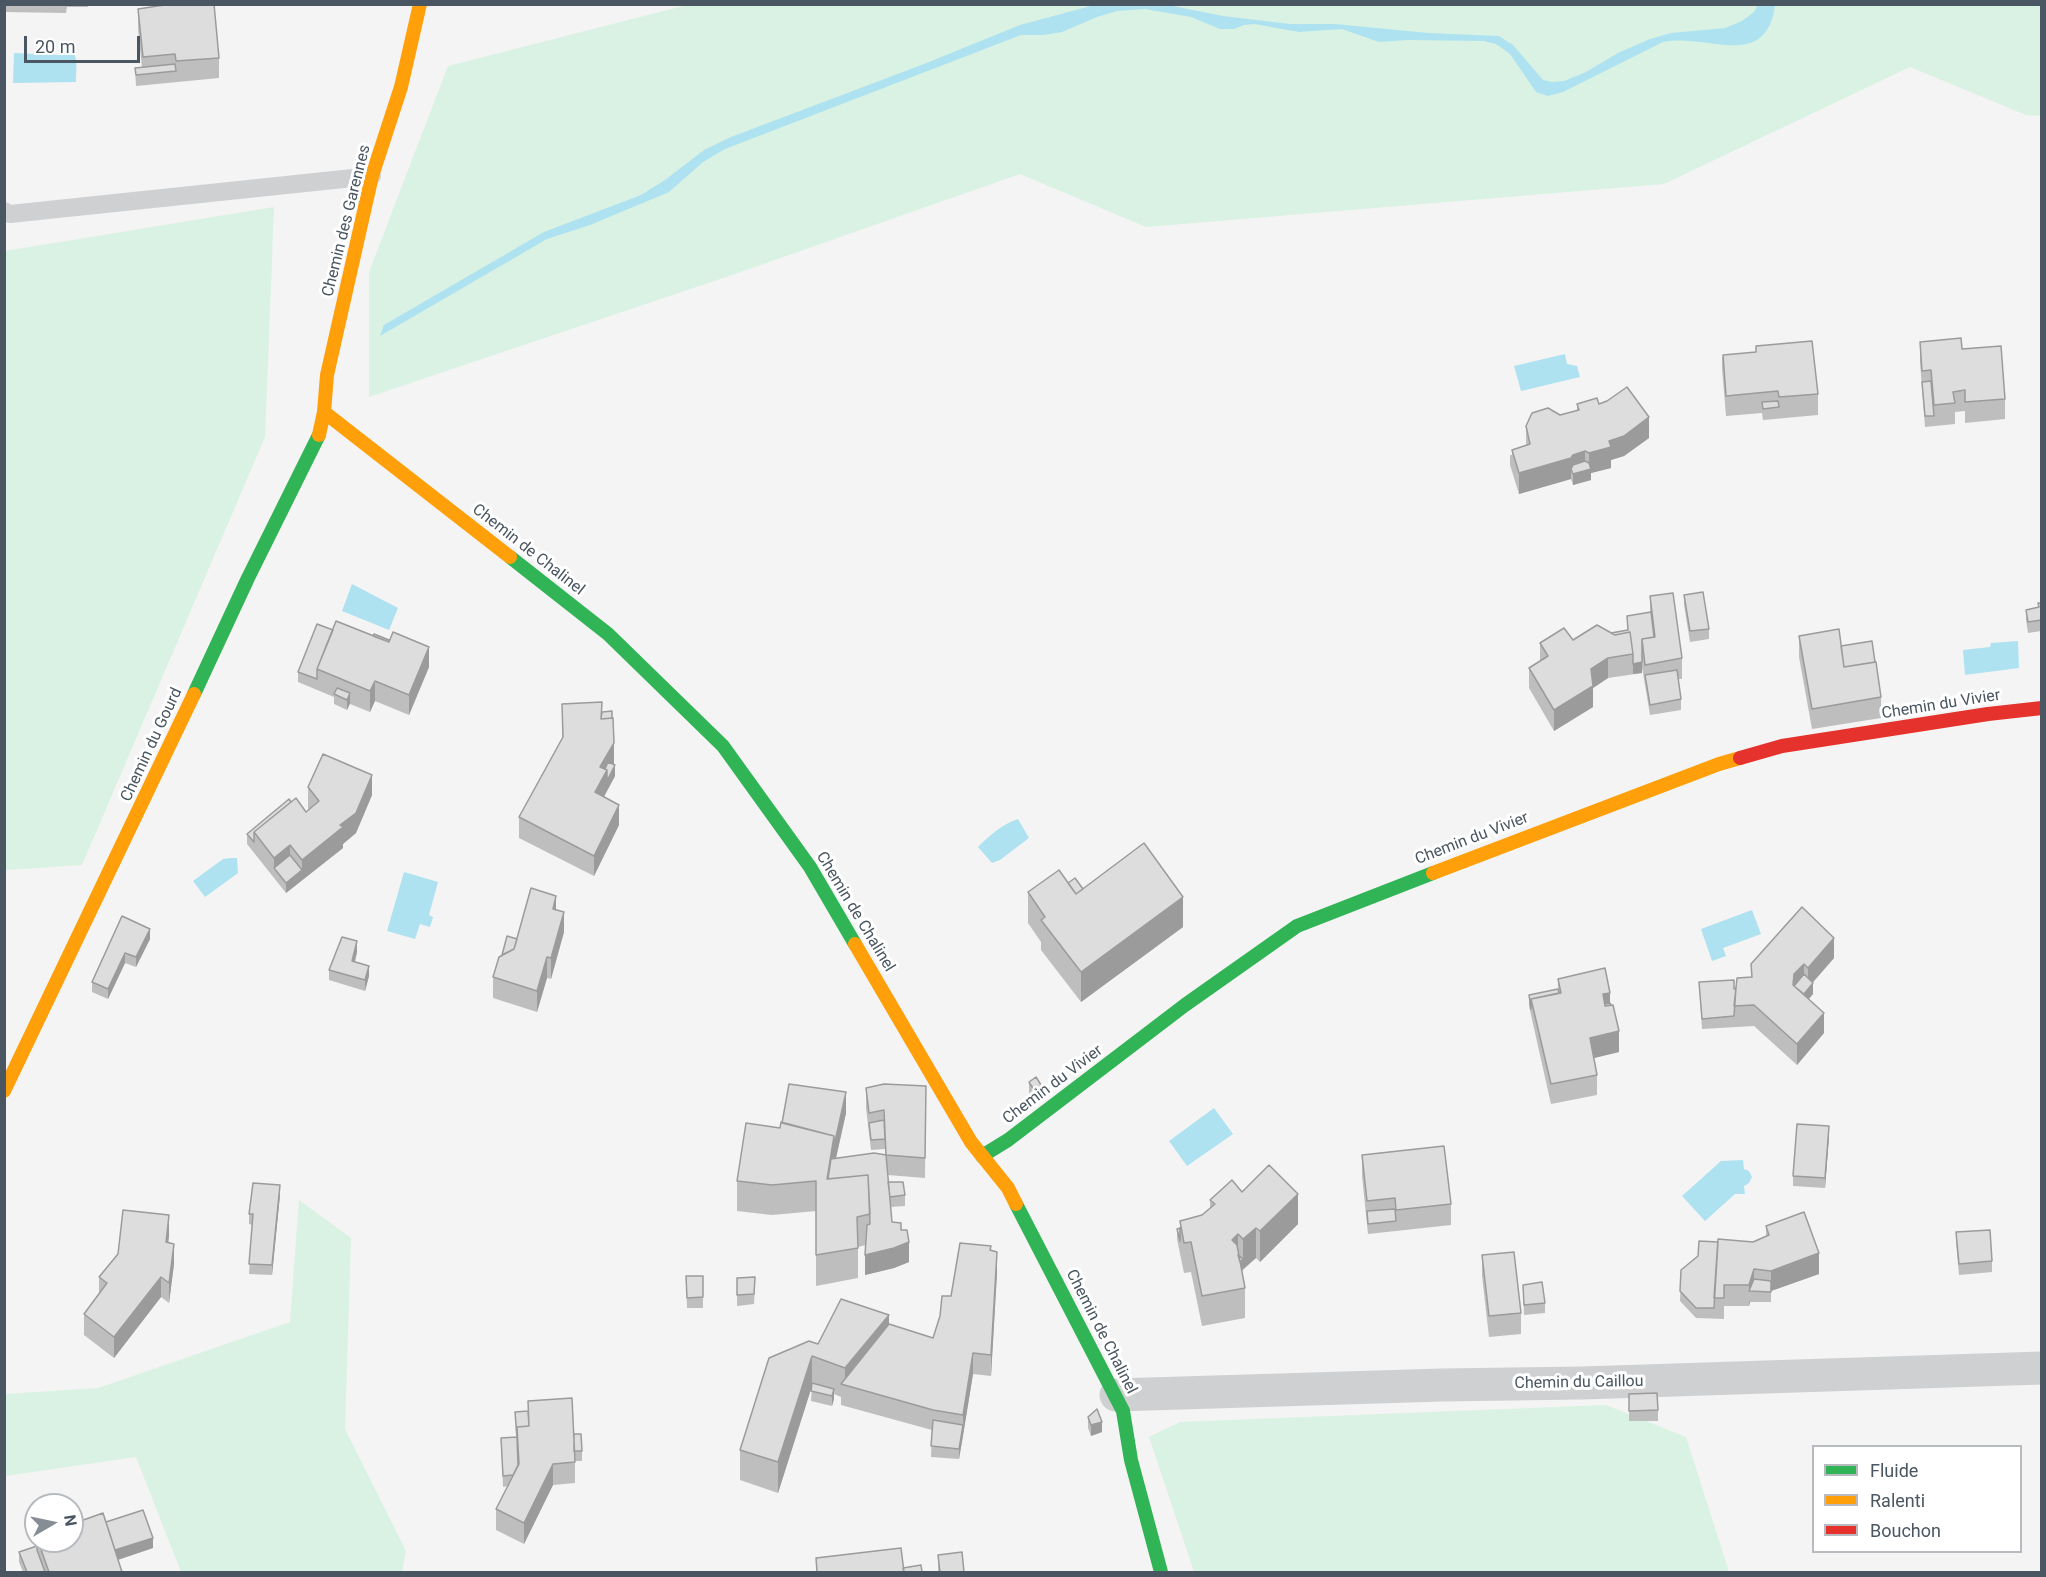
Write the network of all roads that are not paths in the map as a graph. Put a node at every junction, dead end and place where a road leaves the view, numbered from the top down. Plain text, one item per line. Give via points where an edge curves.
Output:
1 (420, 4) edge
2 (372, 176) junction
3 (4, 212) edge
4 (324, 412) junction
5 (2042, 708) edge
6 (4, 1091) edge
7 (982, 1156) junction
8 (2042, 1368) edge
9 (1116, 1395) junction
10 (1161, 1572) edge

1 - 2 street, Chemin des Garennes via 401,87
2 - 3 lane
2 - 4 street, Chemin des Garennes via 327,375
4 - 6 street, Chemin du Gourd via 318,438
4 - 7 street, Chemin de Chalinel via 608,634 723,746 810,867
5 - 7 street, Chemin du Vivier via 1782,746 1719,764 1297,926
7 - 9 street, Chemin de Chalinel via 1008,1188
8 - 9 street, Chemin du Caillou
9 - 10 street, Chemin de Chalinel

